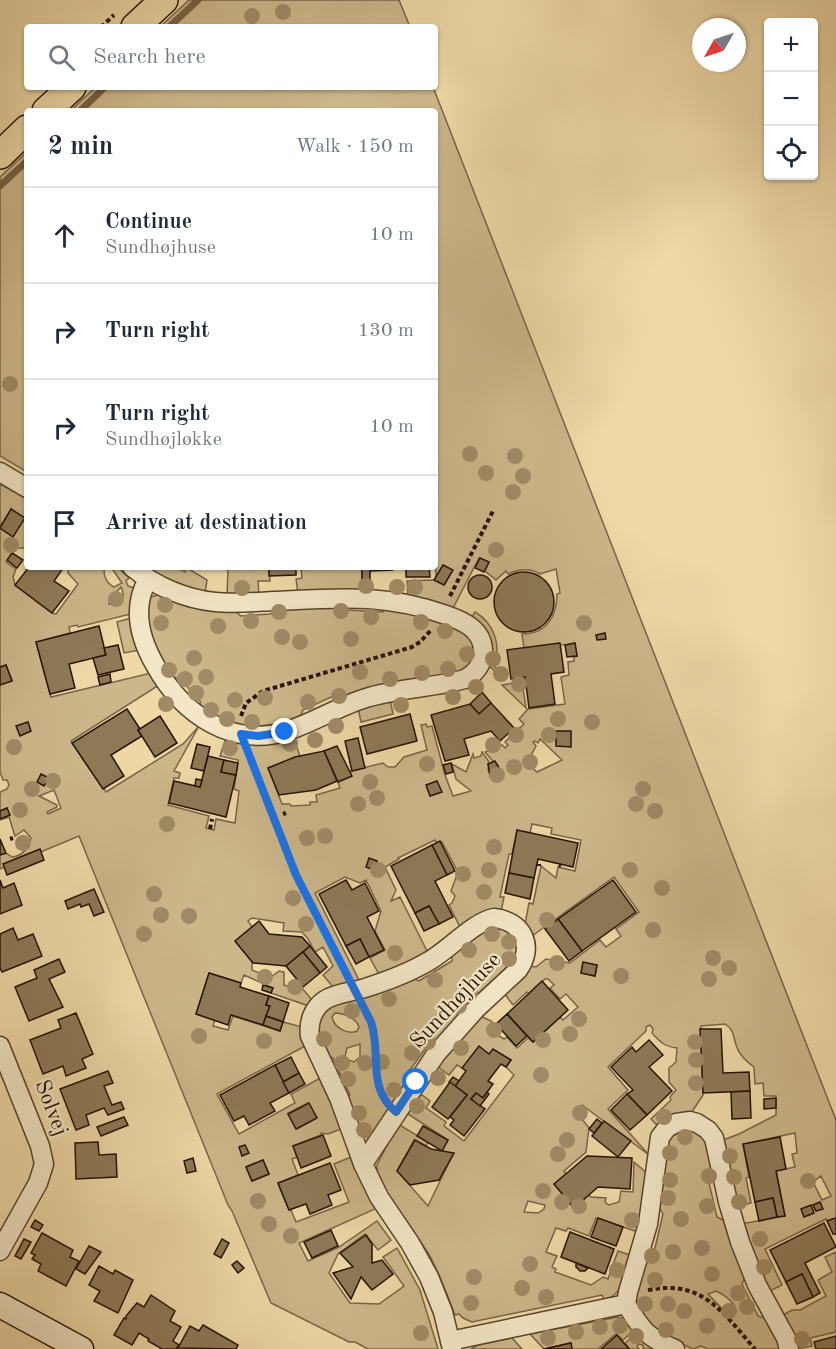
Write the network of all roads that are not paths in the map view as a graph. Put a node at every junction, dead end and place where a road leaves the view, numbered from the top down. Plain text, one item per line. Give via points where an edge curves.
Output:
1 (164, 0) edge
2 (138, 24) edge
3 (69, 90) edge
4 (49, 108) edge
5 (24, 132) edge
6 (0, 155) edge
7 (0, 472) edge
8 (24, 486) edge
9 (136, 570) edge
10 (148, 579) junction
11 (0, 1046) edge
12 (363, 1164) junction
13 (0, 1251) edge
14 (627, 1298) junction
15 (0, 1305) edge
16 (451, 1345) edge
17 (81, 1349) edge
18 (675, 1349) edge
19 (789, 1349) edge

1 - 2 main road
3 - 4 main road
5 - 6 main road
7 - 8 street
9 - 10 street
10 - 10 street via 139,596 138,611 142,636 157,670 197,716 241,734 285,732 365,698 457,681 471,676 483,655 481,640 470,626 405,603 360,597 214,602
11 - 13 street, Solvej via 37,1136 44,1164 38,1184
12 - 12 street, Sundhøjhuse via 444,1045 525,959 526,940 512,924 490,919 420,966 332,996 313,1013 309,1032 312,1042 339,1098
12 - 16 street, Sundhøjhuse via 429,1277
14 - 16 street, Sundhøjhuse
14 - 18 street via 645,1332
14 - 19 street via 648,1224 660,1137 676,1123 697,1123 714,1138 740,1242
15 - 17 street

